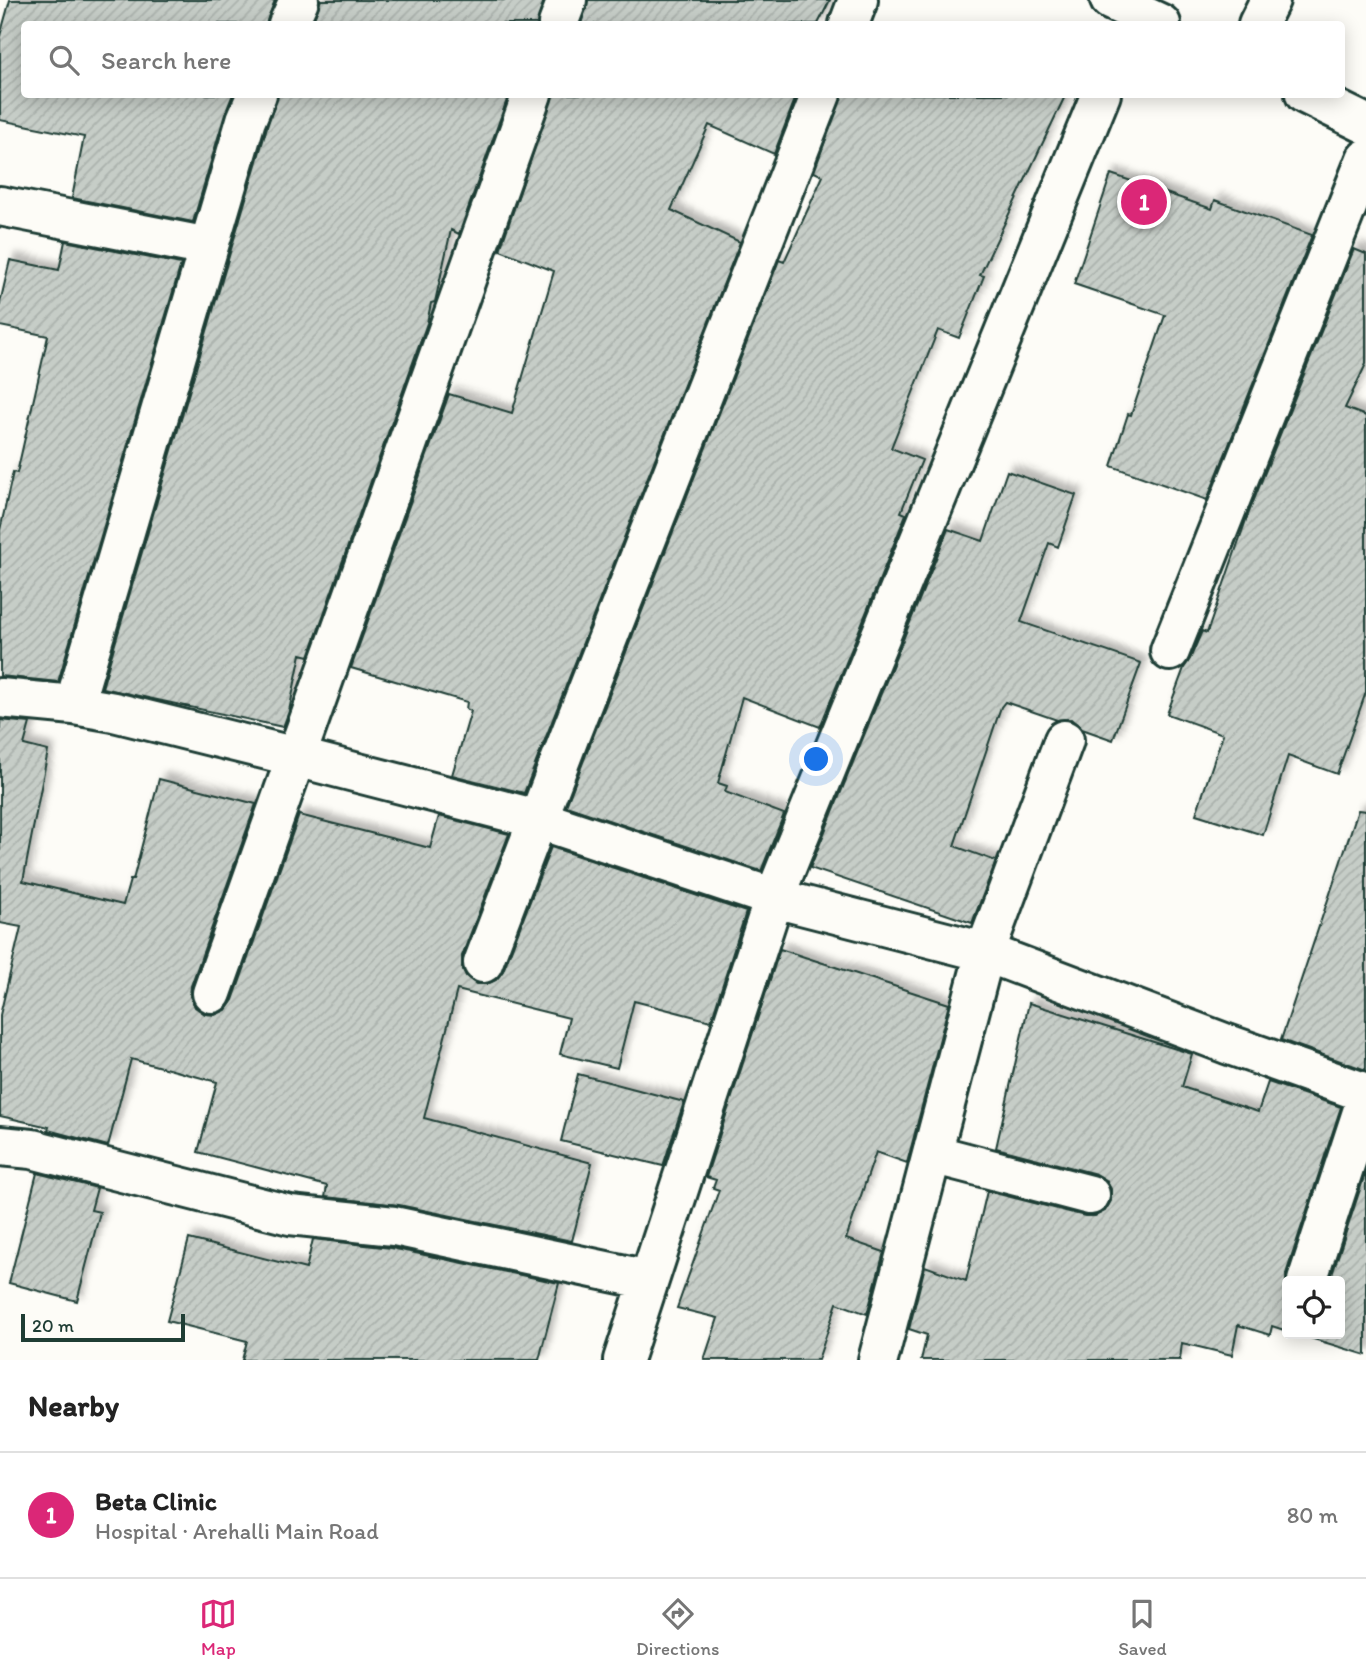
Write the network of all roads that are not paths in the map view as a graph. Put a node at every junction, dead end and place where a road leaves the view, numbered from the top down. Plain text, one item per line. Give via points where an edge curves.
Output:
1 (299, 0) edge
2 (567, 0) edge
3 (859, 0) edge
4 (1270, 0) edge
5 (290, 21) edge
6 (559, 21) edge
7 (850, 21) edge
8 (1260, 21) edge
9 (255, 98) edge
10 (531, 98) edge
11 (819, 98) edge
12 (1099, 98) edge
13 (1313, 98) edge
14 (1366, 124) edge
15 (1366, 159) edge
16 (0, 206) edge
17 (208, 247) junction
18 (1170, 651) dead end
19 (0, 698) edge
20 (74, 705) junction
21 (1064, 740) dead end
22 (296, 757) junction
23 (537, 819) junction
24 (774, 898) junction
25 (985, 952) junction
26 (484, 963) dead end
27 (212, 993) dead end
28 (1366, 1093) edge
29 (1366, 1100) edge
30 (0, 1146) edge
31 (932, 1154) junction
32 (1090, 1195) dead end
33 (1309, 1276) edge
34 (649, 1280) junction
35 (623, 1360) edge
36 (878, 1360) edge

1 - 5 street
2 - 6 street
3 - 7 street
4 - 8 street
9 - 17 street
10 - 22 street
11 - 23 street
12 - 24 street
13 - 14 street
15 - 18 street
16 - 17 street
17 - 20 street
19 - 20 street
20 - 22 street
21 - 25 street
22 - 23 street
22 - 27 street
23 - 24 street
23 - 26 street
24 - 25 street
24 - 34 street
25 - 28 street
25 - 31 street
29 - 33 street
30 - 34 street via 32,1149 290,1215 394,1226
31 - 32 street
31 - 36 street
34 - 35 street

